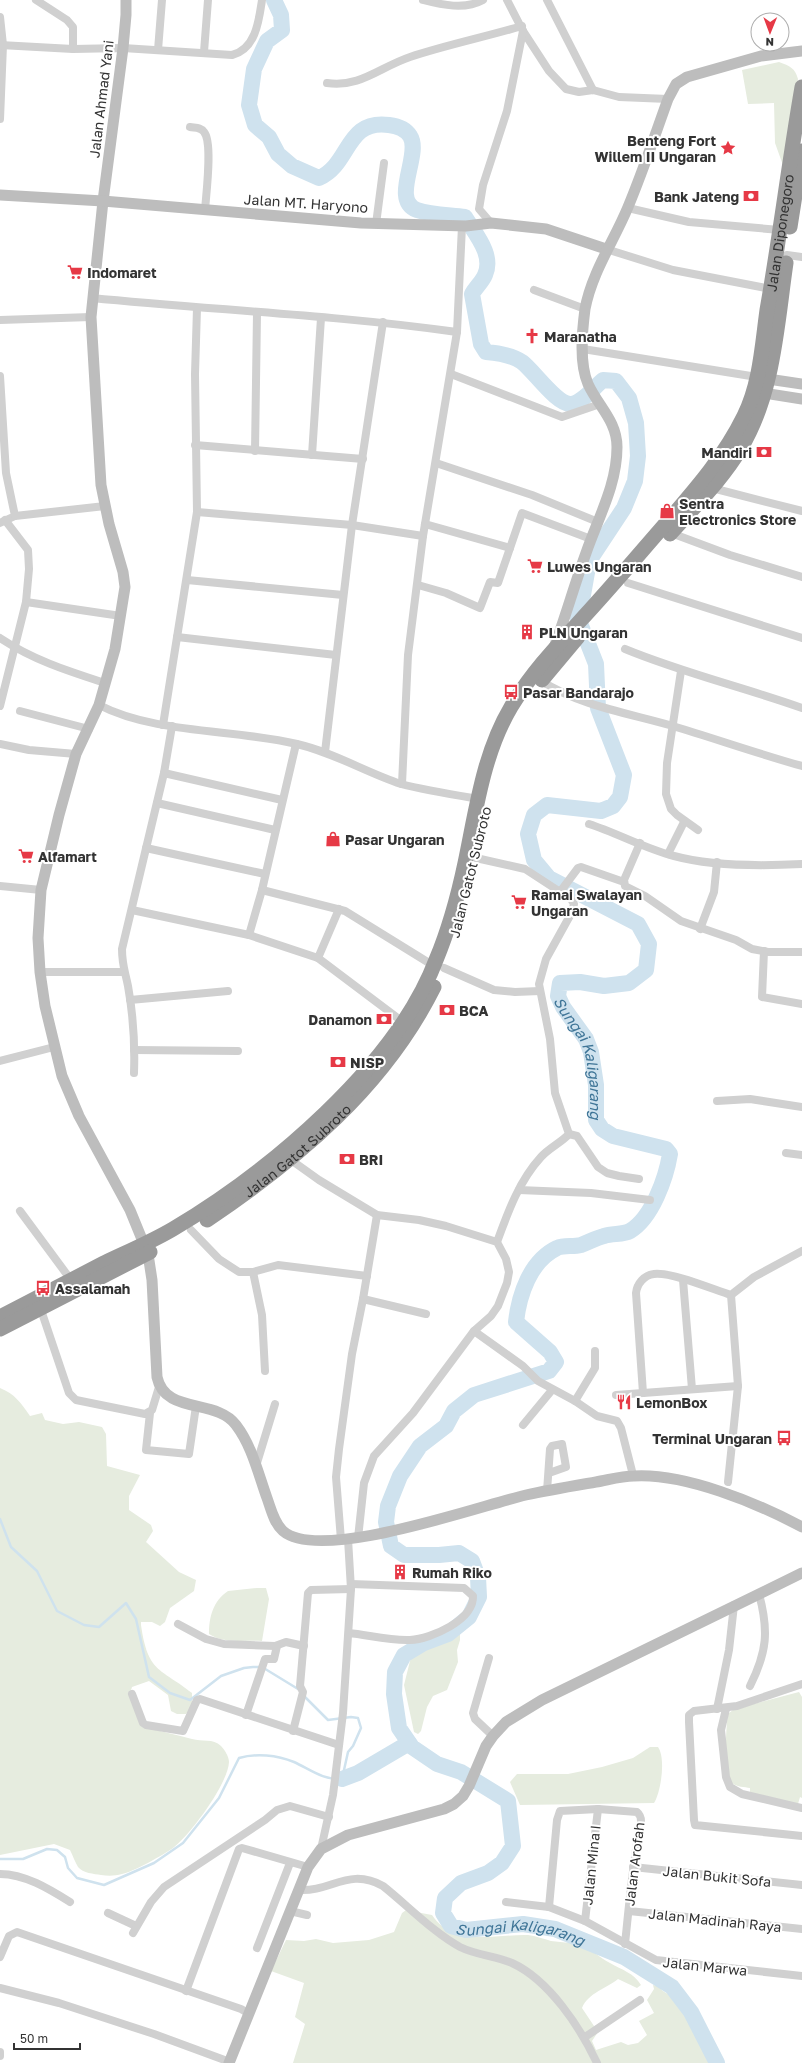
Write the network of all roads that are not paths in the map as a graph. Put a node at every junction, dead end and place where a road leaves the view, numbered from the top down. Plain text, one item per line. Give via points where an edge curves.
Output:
1 (36, 0) edge
2 (126, 0) edge
3 (162, 0) edge
4 (208, 0) edge
5 (262, 0) edge
6 (423, 0) edge
7 (483, 0) edge
8 (507, 0) edge
9 (547, 0) edge
10 (0, 17) edge
11 (522, 28) junction
12 (2, 45) edge
13 (123, 48) junction
14 (73, 49) junction
15 (158, 50) junction
16 (802, 51) edge
17 (204, 52) junction
18 (327, 84) dead end
19 (802, 87) edge
20 (593, 90) junction
21 (668, 99) junction
22 (0, 119) edge
23 (190, 127) dead end
24 (802, 151) edge
25 (384, 163) dead end
26 (0, 195) edge
27 (103, 201) junction
28 (628, 208) junction
29 (205, 210) junction
30 (491, 223) junction
31 (376, 224) junction
32 (464, 226) junction
33 (780, 230) junction
34 (606, 249) junction
35 (787, 255) junction
36 (802, 257) edge
37 (771, 289) junction
38 (534, 290) dead end
39 (92, 298) junction
40 (197, 308) junction
41 (585, 309) junction
42 (257, 313) junction
43 (91, 317) junction
44 (321, 318) junction
45 (0, 320) edge
46 (383, 322) junction
47 (457, 332) junction
48 (583, 349) junction
49 (450, 374) junction
50 (0, 376) edge
51 (802, 384) edge
52 (761, 385) junction
53 (802, 399) edge
54 (599, 401) junction
55 (2, 432) edge
56 (195, 445) junction
57 (255, 451) junction
58 (312, 455) junction
59 (363, 459) junction
60 (436, 463) junction
61 (712, 488) junction
62 (105, 506) junction
63 (802, 511) edge
64 (197, 512) junction
65 (15, 516) junction
66 (3, 522) edge
67 (598, 522) junction
68 (425, 524) junction
69 (352, 525) junction
70 (671, 533) junction
71 (423, 536) junction
72 (591, 539) junction
73 (510, 548) junction
74 (802, 577) edge
75 (187, 580) junction
76 (628, 583) junction
77 (418, 585) junction
78 (343, 595) junction
79 (26, 602) junction
80 (598, 608) junction
81 (121, 616) junction
82 (177, 637) junction
83 (0, 638) edge
84 (802, 638) edge
85 (14, 647) junction
86 (555, 648) junction
87 (625, 649) dead end
88 (336, 655) junction
89 (681, 671) junction
90 (541, 681) junction
91 (105, 683) junction
92 (99, 705) junction
93 (0, 706) edge
94 (802, 708) edge
95 (20, 711) dead end
96 (162, 725) junction
97 (172, 726) junction
98 (674, 726) junction
99 (89, 729) junction
100 (0, 744) edge
101 (296, 744) junction
102 (325, 752) junction
103 (76, 754) junction
104 (802, 766) edge
105 (164, 773) junction
106 (402, 784) junction
107 (478, 799) junction
108 (282, 800) junction
109 (157, 803) junction
110 (684, 822) junction
111 (589, 824) dead end
112 (275, 830) junction
113 (698, 830) dead end
114 (640, 842) junction
115 (146, 848) junction
116 (668, 854) junction
117 (476, 858) junction
118 (717, 862) junction
119 (802, 864) edge
120 (265, 874) junction
121 (624, 882) junction
122 (0, 886) edge
123 (41, 890) junction
124 (262, 890) junction
125 (560, 892) junction
126 (339, 909) junction
127 (132, 910) junction
128 (700, 929) junction
129 (249, 935) junction
130 (764, 951) junction
131 (802, 952) edge
132 (318, 958) junction
133 (439, 967) junction
134 (40, 972) junction
135 (123, 972) junction
136 (228, 991) dead end
137 (540, 991) junction
138 (130, 1000) junction
139 (802, 1004) edge
140 (403, 1022) junction
141 (54, 1046) junction
142 (134, 1050) junction
143 (238, 1051) dead end
144 (0, 1061) edge
145 (134, 1073) dead end
146 (717, 1101) dead end
147 (802, 1107) edge
148 (569, 1134) junction
149 (786, 1153) dead end
150 (802, 1155) edge
151 (291, 1160) junction
152 (639, 1179) dead end
153 (519, 1190) junction
154 (650, 1200) dead end
155 (20, 1211) dead end
156 (377, 1215) junction
157 (191, 1230) junction
158 (497, 1242) junction
159 (146, 1249) junction
160 (802, 1251) edge
161 (252, 1272) junction
162 (367, 1276) junction
163 (71, 1280) junction
164 (683, 1280) junction
165 (731, 1295) junction
166 (364, 1299) junction
167 (40, 1307) junction
168 (426, 1314) dead end
169 (0, 1317) edge
170 (0, 1329) edge
171 (474, 1331) junction
172 (595, 1351) dead end
173 (265, 1371) dead end
174 (738, 1386) junction
175 (159, 1388) junction
176 (692, 1389) junction
177 (552, 1390) junction
178 (643, 1393) junction
179 (616, 1395) dead end
180 (575, 1401) junction
181 (275, 1404) dead end
182 (196, 1406) junction
183 (150, 1413) junction
184 (523, 1425) dead end
185 (256, 1467) junction
186 (549, 1473) dead end
187 (633, 1476) junction
188 (728, 1482) dead end
189 (547, 1491) junction
190 (802, 1527) edge
191 (349, 1539) junction
192 (802, 1573) edge
193 (351, 1587) junction
194 (759, 1594) junction
195 (734, 1605) junction
196 (178, 1624) dead end
197 (349, 1633) junction
198 (277, 1646) junction
199 (304, 1646) junction
200 (489, 1658) dead end
201 (802, 1684) edge
202 (750, 1686) dead end
203 (132, 1694) dead end
204 (721, 1709) junction
205 (246, 1715) junction
206 (292, 1731) junction
207 (493, 1736) junction
208 (339, 1745) junction
209 (802, 1808) edge
210 (598, 1809) junction
211 (329, 1817) junction
212 (802, 1836) edge
213 (321, 1849) junction
214 (290, 1863) junction
215 (633, 1867) junction
216 (308, 1868) junction
217 (0, 1874) edge
218 (802, 1885) edge
219 (299, 1890) junction
220 (70, 1902) dead end
221 (506, 1902) dead end
222 (549, 1907) junction
223 (290, 1911) junction
224 (628, 1911) junction
225 (108, 1913) dead end
226 (307, 1915) dead end
227 (585, 1921) junction
228 (802, 1929) edge
229 (625, 1944) junction
230 (257, 1948) dead end
231 (0, 1957) edge
232 (802, 1976) edge
233 (0, 1988) edge
234 (186, 1991) junction
235 (640, 2000) dead end
236 (248, 2013) junction
237 (585, 2037) junction
238 (0, 2052) edge
239 (0, 2056) edge
240 (230, 2062) edge
241 (597, 2063) edge

1 - 14 street via 67,20 73,27
2 - 13 street, Jalan Ahmad Yani
3 - 15 street
4 - 17 street
5 - 17 street via 257,30 243,50 232,55
6 - 7 street via 454,6 469,5
8 - 11 street
9 - 20 street
10 - 12 street
11 - 18 street via 408,57 357,82
11 - 20 street via 549,71 566,89 575,92
11 - 30 street via 507,111 483,185 479,209
12 - 14 street
12 - 22 street
13 - 14 street
13 - 15 street
13 - 27 street, Jalan Ahmad Yani
15 - 17 street
16 - 21 street via 761,56 686,77 676,84
19 - 33 highway, Jalan Diponegoro
20 - 21 street via 619,97
21 - 28 street
23 - 29 street via 200,128 208,144
24 - 35 highway, Jalan Diponegoro
25 - 31 street
26 - 27 street, Jalan MT. Haryono
27 - 29 street, Jalan MT. Haryono
27 - 39 street, Jalan Ahmad Yani
28 - 33 street via 689,222
28 - 34 street
29 - 31 street, Jalan MT. Haryono
30 - 32 street, Jalan MT. Haryono
30 - 34 street, Jalan MT. Haryono via 546,229
31 - 32 street, Jalan MT. Haryono
32 - 47 street
33 - 37 highway, Jalan Diponegoro
34 - 37 street via 673,270
34 - 41 street
35 - 36 street
35 - 52 highway, Jalan Diponegoro
37 - 52 highway, Jalan Diponegoro
38 - 41 street
39 - 40 street
39 - 43 street, Jalan Ahmad Yani
40 - 42 street
40 - 56 street
41 - 48 street
42 - 44 street
42 - 57 street
43 - 45 street
43 - 62 street, Jalan Ahmad Yani via 98,460
44 - 46 street
44 - 58 street
46 - 47 street
46 - 59 street
47 - 49 street
48 - 52 street
48 - 54 street via 588,384
49 - 54 street via 562,417
49 - 60 street
50 - 55 street
51 - 52 street
52 - 53 street
52 - 61 highway, Jalan Gatot Subroto via 741,447
52 - 80 highway, Jalan Gatot Subroto via 731,440 702,482
54 - 67 street via 616,434 617,446 610,490
55 - 65 street via 6,473
56 - 57 street
56 - 64 street
57 - 58 street
58 - 59 street
59 - 69 street
60 - 67 street via 532,495
60 - 68 street
61 - 63 street
61 - 70 highway, Jalan Gatot Subroto
62 - 65 street
62 - 81 street, Jalan Ahmad Yani via 125,580
64 - 69 street
64 - 75 street
65 - 66 street
66 - 79 street via 28,550
67 - 72 street
68 - 71 street
68 - 73 street
69 - 71 street
69 - 78 street
70 - 74 street via 730,555
70 - 76 highway, Jalan Gatot Subroto
71 - 77 street
72 - 73 street via 522,513
72 - 86 street
73 - 77 street via 498,583 490,582 480,608 446,593
75 - 78 street
75 - 82 street
76 - 80 highway, Jalan Gatot Subroto
76 - 84 street
77 - 106 street via 408,655
78 - 88 street
79 - 81 street
79 - 85 street
80 - 86 highway, Jalan Gatot Subroto
80 - 90 highway, Jalan Gatot Subroto
81 - 91 street, Jalan Ahmad Yani
82 - 88 street
82 - 96 street
83 - 85 street
85 - 91 street via 47,664
85 - 93 street
86 - 107 highway, Jalan Gatot Subroto via 528,681 501,725
87 - 89 street
88 - 102 street
89 - 94 street via 767,695
89 - 98 street
90 - 98 street via 594,705
90 - 117 highway, Jalan Gatot Subroto via 518,715 502,747 494,771
91 - 92 street, Jalan Ahmad Yani
92 - 96 street via 126,717
92 - 99 street, Jalan Ahmad Yani
95 - 99 street
96 - 97 street
97 - 101 street
97 - 105 street
98 - 104 street
98 - 110 street via 667,763 666,794 671,809
99 - 103 street, Jalan Ahmad Yani
100 - 103 street via 29,750
101 - 102 street
101 - 108 street
102 - 106 street
103 - 123 street, Jalan Ahmad Yani
105 - 108 street
105 - 109 street
106 - 107 street
107 - 133 highway, Jalan Gatot Subroto
108 - 112 street
109 - 112 street
109 - 115 street
110 - 113 street
110 - 116 street
111 - 114 street
112 - 120 street
114 - 116 street
114 - 121 street
115 - 120 street
115 - 127 street
116 - 118 street via 685,859
117 - 125 street via 525,869
117 - 133 highway, Jalan Gatot Subroto via 462,917
118 - 119 street
118 - 128 street via 714,892
120 - 124 street
121 - 125 street via 582,867 578,868
121 - 128 street via 625,886 645,896 672,916
122 - 123 street
123 - 134 street, Jalan Ahmad Yani via 38,938
124 - 126 street
124 - 129 street
125 - 137 street via 571,899 574,907 546,959 540,977
126 - 132 street
126 - 133 street
127 - 129 street
127 - 135 street via 122,949
128 - 130 street via 736,940 752,949
129 - 132 street
130 - 131 street
130 - 139 street via 762,997
132 - 140 street
133 - 137 street via 494,990
133 - 140 highway, Jalan Gatot Subroto
133 - 151 highway, Jalan Gatot Subroto via 422,1011 380,1072
134 - 135 street
134 - 141 street, Jalan Ahmad Yani
135 - 138 street
136 - 138 street
137 - 148 street via 550,1039 556,1099
138 - 142 street
140 - 159 highway, Jalan Gatot Subroto via 364,1073 282,1153
141 - 144 street
141 - 159 street, Jalan Ahmad Yani via 73,1104 130,1210
142 - 143 street
142 - 145 street
146 - 147 street via 750,1100
148 - 152 street via 577,1136 598,1167 607,1173
148 - 153 street via 542,1156
149 - 150 street
151 - 156 street
151 - 157 highway, Jalan Gatot Subroto
153 - 154 street via 591,1193
153 - 158 street
155 - 163 street
156 - 158 street via 439,1224
156 - 162 street
157 - 159 highway, Jalan Gatot Subroto
157 - 161 street via 227,1265 240,1272
158 - 171 street via 509,1266 507,1283 498,1306
159 - 163 highway, Jalan Gatot Subroto
159 - 167 highway, Jalan Gatot Subroto
159 - 175 street, Jalan Ahmad Yani via 152,1280
160 - 165 street via 754,1278
161 - 162 street via 278,1265
161 - 173 street via 262,1315
162 - 166 street
163 - 169 highway, Jalan Gatot Subroto
164 - 165 street
164 - 176 street
164 - 178 street via 652,1274 637,1287
165 - 174 street
166 - 168 street
166 - 191 street via 352,1354 336,1477
167 - 170 highway, Jalan Gatot Subroto
167 - 183 street via 72,1398 116,1409
171 - 177 street
171 - 191 street via 413,1413 374,1456
172 - 180 street via 594,1368
174 - 176 street
174 - 188 street
175 - 182 street via 169,1398
175 - 183 street
176 - 178 street
177 - 180 street
177 - 184 street
178 - 179 street
180 - 187 street via 602,1418 617,1421
181 - 185 street
182 - 183 street via 189,1454 146,1450
182 - 185 street via 231,1419 247,1444
185 - 191 street via 272,1513 282,1531 304,1540
186 - 189 street
187 - 189 street
187 - 190 street via 674,1478 693,1483 763,1508
189 - 191 street via 400,1530
191 - 193 street
192 - 194 street
193 - 197 street
193 - 197 street via 464,1588 474,1600 460,1621 419,1640
193 - 199 street via 310,1591
194 - 195 street
194 - 202 street via 766,1632 760,1665
195 - 204 street
195 - 207 street via 542,1700 506,1722
196 - 198 street via 216,1642
197 - 208 street
198 - 199 street via 286,1642
198 - 205 street via 274,1660 265,1659
199 - 206 street via 300,1686 302,1695
200 - 207 street via 473,1713 475,1719
201 - 204 street
203 - 205 street via 143,1724 169,1730 183,1731 199,1699
204 - 209 street via 726,1777 730,1787 742,1794
204 - 212 street via 694,1711 689,1715 696,1825
205 - 206 street
206 - 208 street
207 - 213 street via 463,1796 444,1809 348,1835
208 - 211 street
210 - 215 street, Jalan Arofah via 633,1810 640,1813 641,1826
210 - 222 street, Jalan Arofah via 560,1811
210 - 227 street, Jalan Mina I
211 - 213 street
211 - 225 street via 290,1806 283,1807 164,1887 151,1902 135,1929
213 - 216 street
214 - 216 street
214 - 230 street
214 - 234 street via 242,1848 238,1851
215 - 218 street, Jalan Bukit Sofa
215 - 224 street, Jalan Arofah
216 - 219 street
217 - 220 street via 17,1875 30,1880
219 - 223 street
219 - 237 street via 310,1890 350,1879 374,1881 456,1944 524,1969 547,1989
221 - 222 street, Jalan Marwa
222 - 227 street, Jalan Marwa
223 - 226 street
223 - 236 street
224 - 228 street, Jalan Madinah Raya
224 - 229 street, Jalan Arofah
227 - 229 street, Jalan Marwa
229 - 232 street, Jalan Marwa via 656,1960
231 - 234 street via 9,1936 17,1932
233 - 240 street via 59,2003 134,2027
234 - 236 street
235 - 237 street
236 - 240 street
237 - 241 street
238 - 239 street

